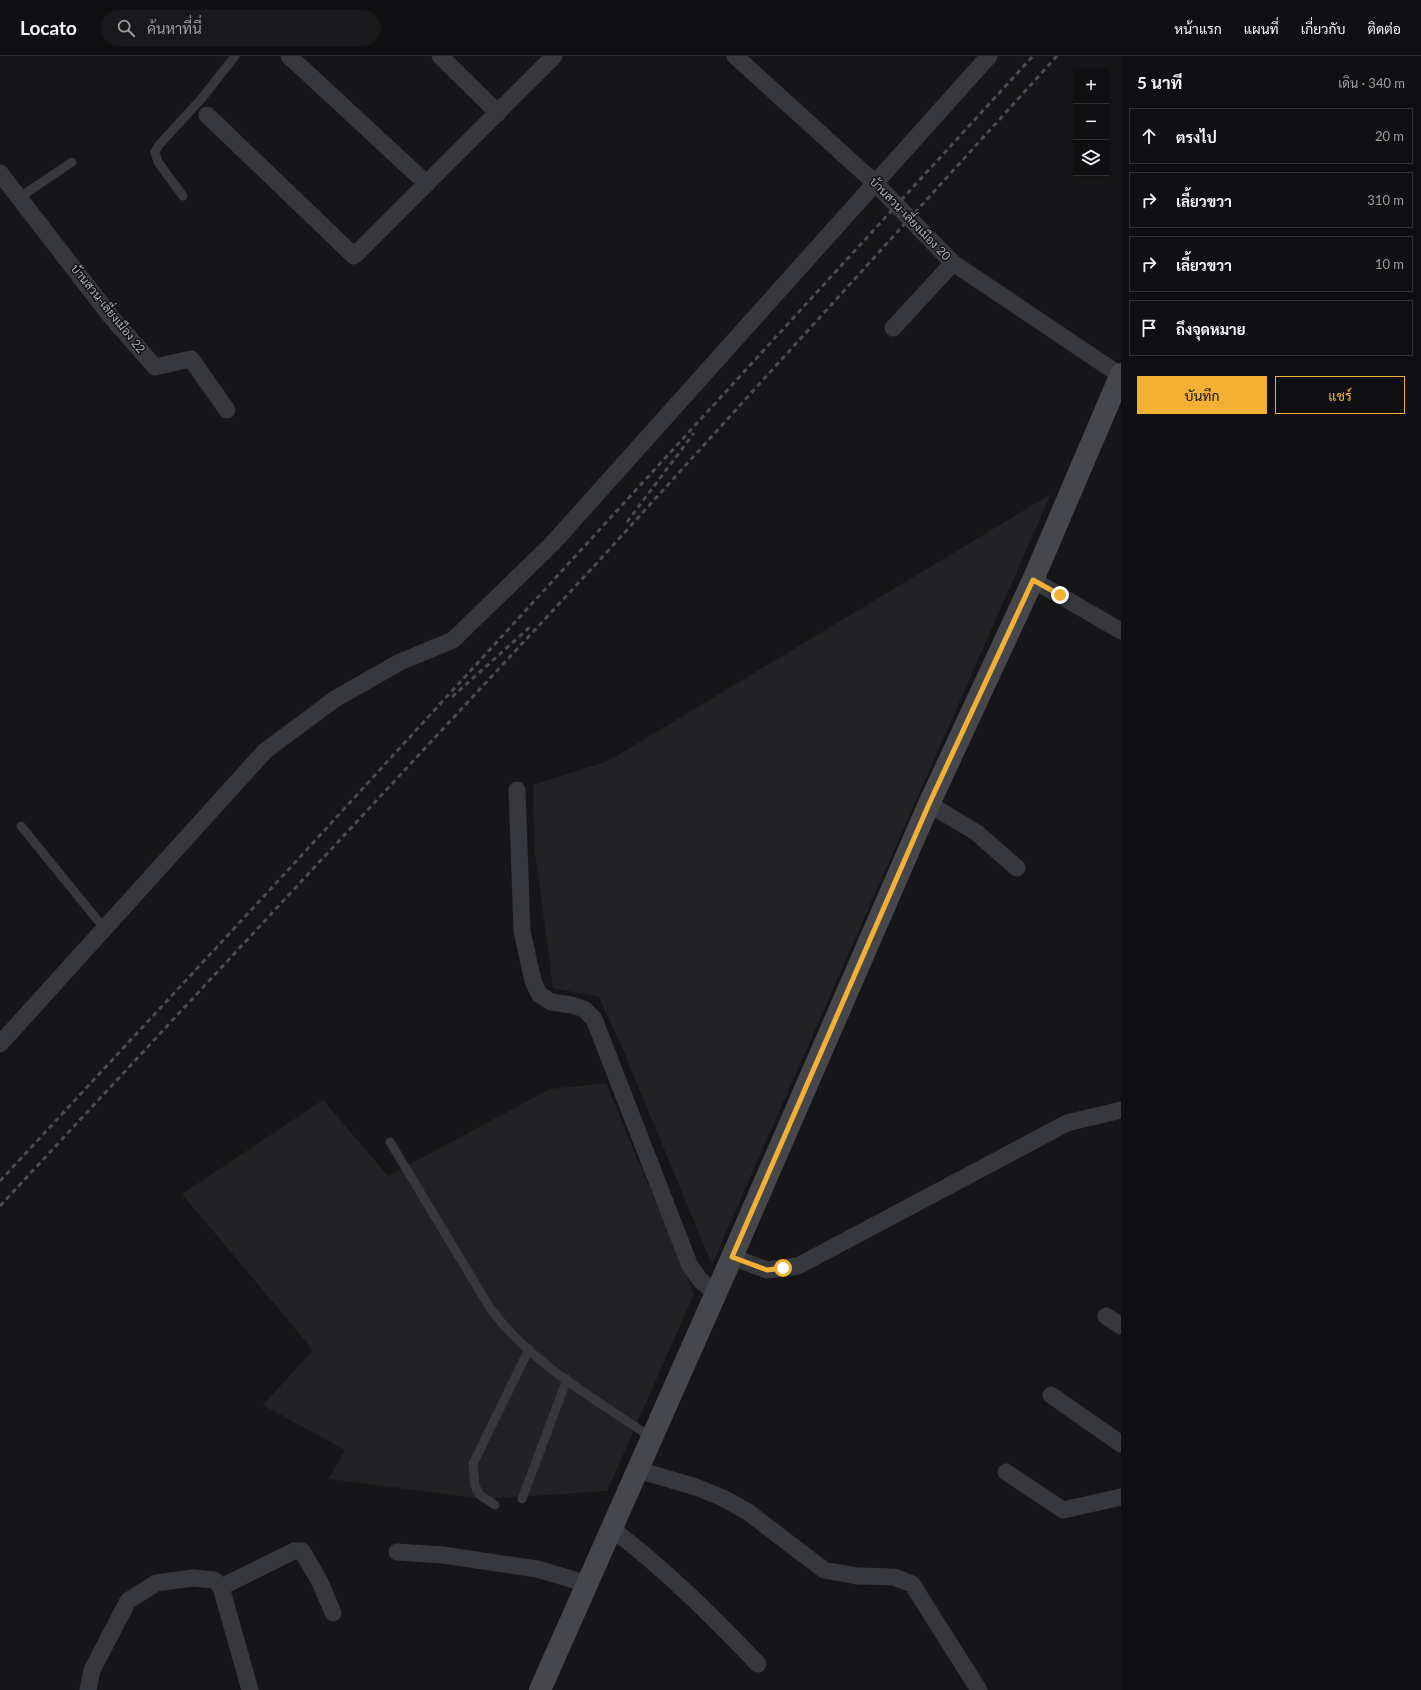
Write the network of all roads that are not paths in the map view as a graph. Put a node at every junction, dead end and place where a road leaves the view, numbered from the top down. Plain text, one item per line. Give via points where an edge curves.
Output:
1 (235, 56) edge
2 (289, 56) edge
3 (440, 56) edge
4 (554, 56) edge
5 (735, 56) edge
6 (989, 56) edge
7 (498, 113) junction
8 (207, 115) dead end
9 (72, 162) dead end
10 (0, 173) edge
11 (427, 184) junction
12 (875, 184) junction
13 (183, 196) dead end
14 (20, 197) junction
15 (953, 264) junction
16 (892, 328) dead end
17 (1119, 386) edge
18 (227, 410) dead end
19 (1033, 580) junction
20 (1121, 631) edge
21 (517, 790) dead end
22 (929, 804) junction
23 (21, 826) dead end
24 (1017, 868) dead end
25 (104, 928) junction
26 (0, 1044) edge
27 (1121, 1110) edge
28 (390, 1142) dead end
29 (732, 1257) junction
30 (716, 1293) junction
31 (1106, 1316) dead end
32 (1121, 1326) edge
33 (529, 1349) junction
34 (567, 1379) junction
35 (1051, 1395) dead end
36 (652, 1438) junction
37 (1121, 1444) edge
38 (638, 1470) junction
39 (1006, 1472) dead end
40 (1121, 1497) edge
41 (522, 1499) dead end
42 (495, 1505) dead end
43 (612, 1529) junction
44 (397, 1552) dead end
45 (588, 1584) junction
46 (221, 1587) junction
47 (333, 1613) dead end
48 (758, 1664) dead end
49 (88, 1690) edge
50 (250, 1690) edge
51 (540, 1690) edge
52 (979, 1690) edge

1 - 13 lane via 155,152 158,162
2 - 11 street
3 - 7 street
4 - 7 street
5 - 12 street, บ้านสวน-เลี่ยงเมือง 20
6 - 12 street
7 - 11 street
8 - 11 street via 354,256
9 - 14 lane
10 - 14 street, บ้านสวน-เลี่ยงเมือง 22
12 - 15 street, บ้านสวน-เลี่ยงเมือง 20
12 - 25 street via 552,544 453,640 400,662 335,699 265,751
14 - 18 street, บ้านสวน-เลี่ยงเมือง 22 via 112,318 156,367 191,359
15 - 16 street
15 - 17 street, บ้านสวน-เลี่ยงเมือง 20
17 - 19 street
19 - 20 street
19 - 22 street
21 - 30 street via 522,931 533,981 539,994 551,1002 584,1009 594,1019 690,1266 701,1281
22 - 24 street via 977,833
22 - 29 street
23 - 25 lane
25 - 26 street
27 - 29 street via 1067,1122 798,1266 767,1270
28 - 33 lane via 490,1308 502,1324
29 - 30 street
30 - 36 street
31 - 32 street
33 - 34 lane
33 - 42 lane via 473,1464 475,1486 480,1495
34 - 36 lane
34 - 41 lane
35 - 37 street
36 - 38 street
38 - 43 street
38 - 52 street via 696,1487 723,1498 748,1512 824,1570 857,1576 894,1577 912,1584
39 - 40 street via 1063,1510
43 - 45 street
43 - 48 street via 647,1556 698,1602
44 - 45 street via 443,1555 537,1569
45 - 51 street
46 - 47 street via 294,1551 302,1551 320,1582
46 - 49 street via 214,1580 193,1578 156,1583 128,1601 92,1670
46 - 50 street

